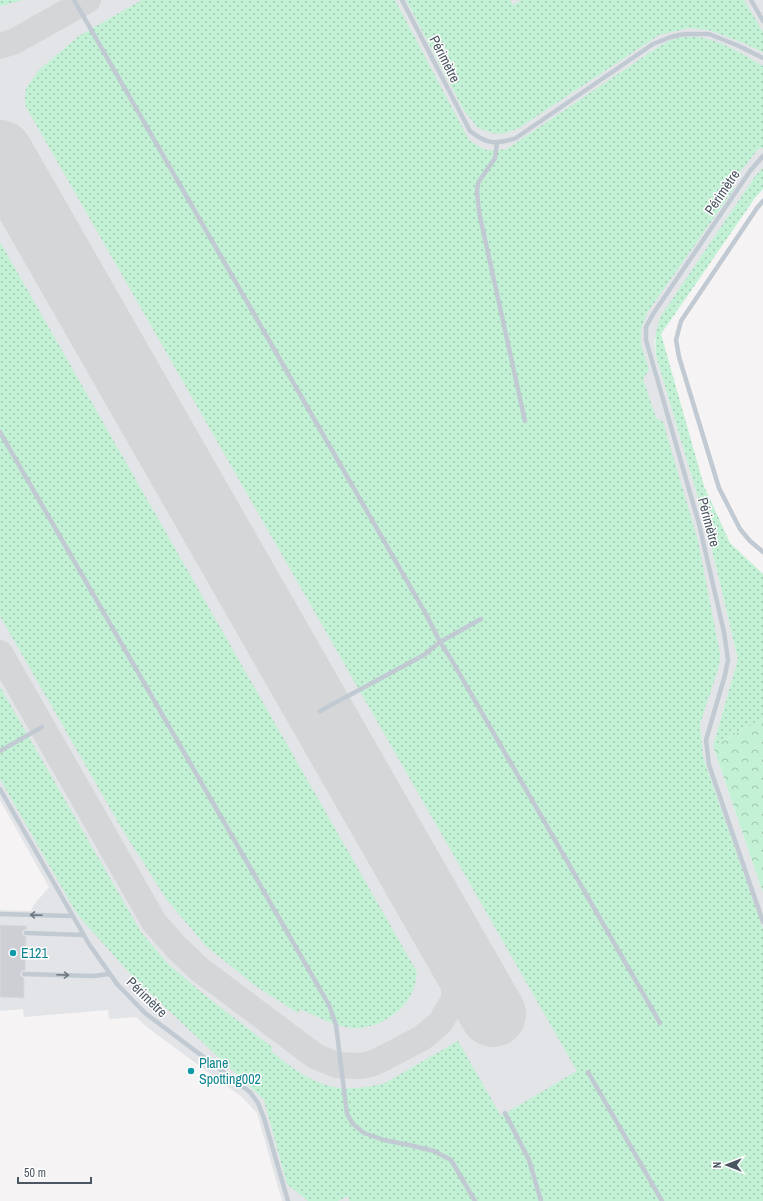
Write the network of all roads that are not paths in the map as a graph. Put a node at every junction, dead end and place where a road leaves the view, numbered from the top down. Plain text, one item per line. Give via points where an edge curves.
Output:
1 (74, 0) edge
2 (402, 0) edge
3 (751, 0) edge
4 (763, 21) edge
5 (763, 58) edge
6 (497, 142) junction
7 (763, 156) edge
8 (763, 202) edge
9 (525, 420) dead end
10 (0, 432) edge
11 (763, 552) edge
12 (481, 619) dead end
13 (440, 642) junction
14 (320, 711) dead end
15 (42, 727) dead end
16 (0, 751) edge
17 (0, 789) edge
18 (0, 914) edge
19 (73, 916) junction
20 (763, 922) edge
21 (26, 933) dead end
22 (84, 935) junction
23 (24, 974) dead end
24 (109, 974) junction
25 (660, 1023) dead end
26 (588, 1072) dead end
27 (505, 1113) dead end
28 (288, 1201) edge
29 (475, 1201) edge
30 (541, 1201) edge
31 (662, 1201) edge

1 - 13 lane
2 - 6 lane, Périmètre via 470,131 480,139
3 - 4 lane
5 - 6 lane, Périmètre via 709,34 671,37 654,44 516,138
6 - 9 lane via 495,158 478,183 477,192
7 - 20 lane, Périmètre via 750,171 653,314 646,327 646,340 699,524 724,632 728,660 706,740 709,765
8 - 11 lane via 681,321 676,340 719,488 740,529
10 - 29 lane via 329,1005 336,1025 347,1114 353,1124 368,1135 434,1151 451,1160
12 - 13 lane
13 - 14 lane via 424,655
13 - 25 lane
15 - 16 lane
17 - 19 lane, Périmètre
19 -> 18 lane
19 - 22 lane, Périmètre
21 - 22 lane
22 - 24 lane, Périmètre
23 -> 24 lane
24 - 28 lane, Périmètre via 145,1014 250,1092 264,1118
26 - 31 lane
27 - 30 lane via 529,1160

